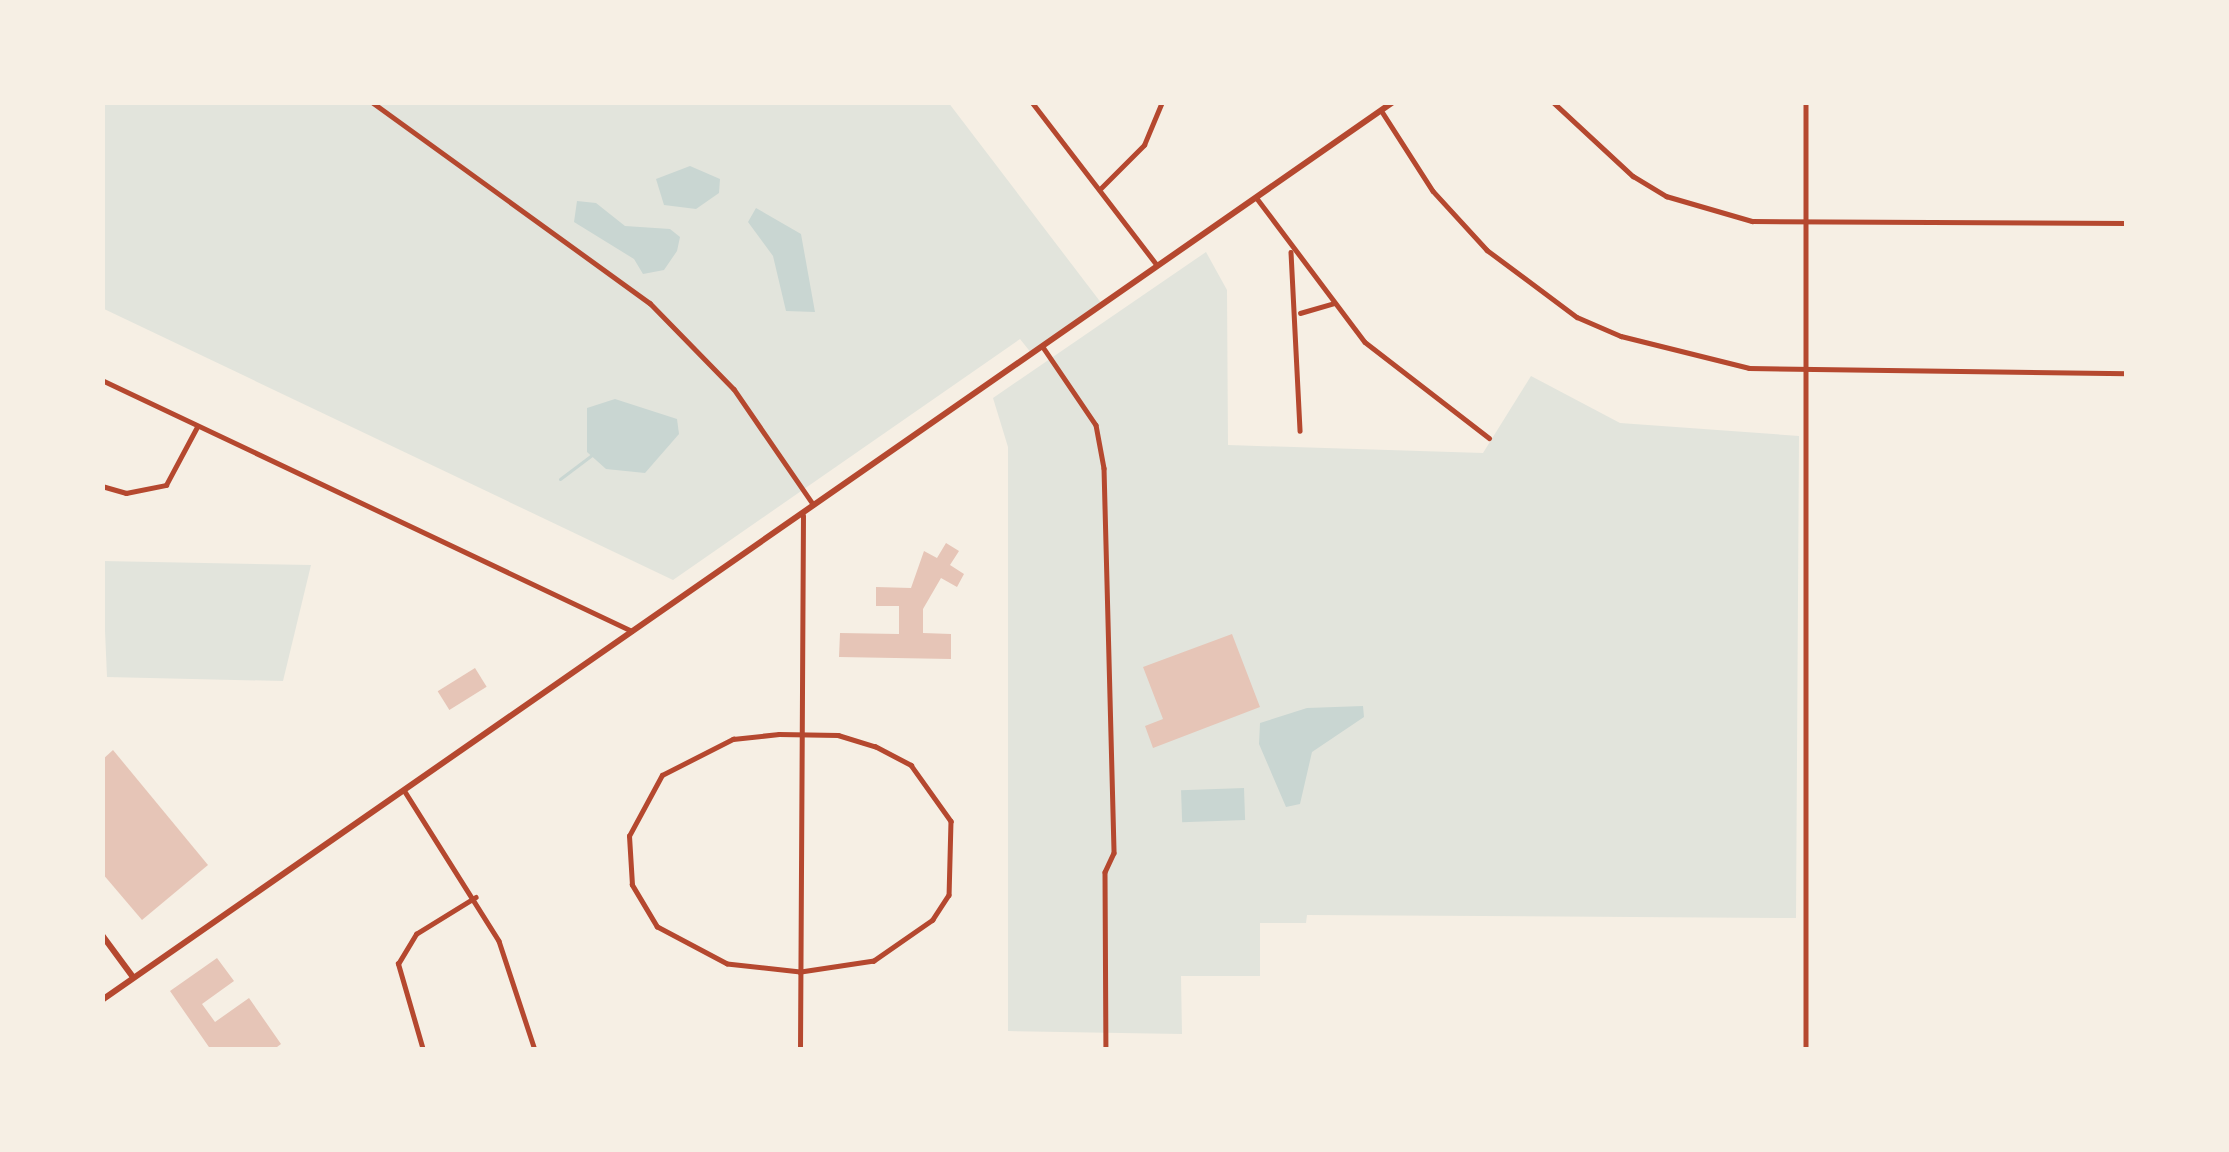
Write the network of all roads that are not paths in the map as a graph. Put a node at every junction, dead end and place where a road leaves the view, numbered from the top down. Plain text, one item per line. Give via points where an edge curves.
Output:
1 (372, 102) edge
2 (1033, 102) edge
3 (1162, 102) edge
4 (1393, 102) edge
5 (1553, 102) edge
6 (1806, 102) edge
7 (1381, 110) junction
8 (1101, 188) junction
9 (1256, 197) junction
10 (1806, 223) junction
11 (2127, 224) edge
12 (1290, 248) junction
13 (1157, 265) junction
14 (1334, 303) junction
15 (1300, 313) junction
16 (1043, 347) junction
17 (1807, 372) junction
18 (2127, 373) edge
19 (102, 380) edge
20 (198, 425) junction
21 (1300, 431) dead end
22 (1490, 438) dead end
23 (102, 486) edge
24 (813, 504) junction
25 (802, 512) junction
26 (632, 631) junction
27 (800, 734) junction
28 (404, 790) junction
29 (476, 897) junction
30 (102, 935) edge
31 (800, 972) junction
32 (133, 977) junction
33 (102, 1000) edge
34 (423, 1050) edge
35 (535, 1050) edge
36 (800, 1050) edge
37 (1106, 1050) edge
38 (1806, 1050) edge

1 - 24 street via 650,303 734,389
2 - 8 street
3 - 8 street via 1144,145
4 - 7 main road
5 - 10 street via 1599,151 1666,196 1752,221
6 - 10 street
7 - 9 main road
7 - 17 street via 1459,222 1577,317 1685,358
8 - 13 street
9 - 12 street
9 - 13 main road
10 - 11 street
10 - 17 street
12 - 14 street
12 - 15 street
13 - 16 main road
14 - 15 street
14 - 22 street via 1398,372
15 - 21 street
16 - 24 main road
16 - 37 street via 1096,425 1104,468 1114,853 1105,872
17 - 18 street
17 - 38 street
19 - 20 street
20 - 23 street via 166,485 127,493
20 - 26 street
24 - 25 main road
25 - 26 main road
25 - 27 street
26 - 28 main road
27 - 31 street
27 - 31 street via 838,735 911,765 951,821 954,862 949,895 903,944 874,961
27 - 31 street via 733,740 662,775 638,806 627,859 632,886 657,927 683,946 727,964
28 - 29 street
28 - 32 main road
29 - 34 street via 416,934 398,964
29 - 35 street
30 - 32 main road
31 - 36 street
32 - 33 main road

